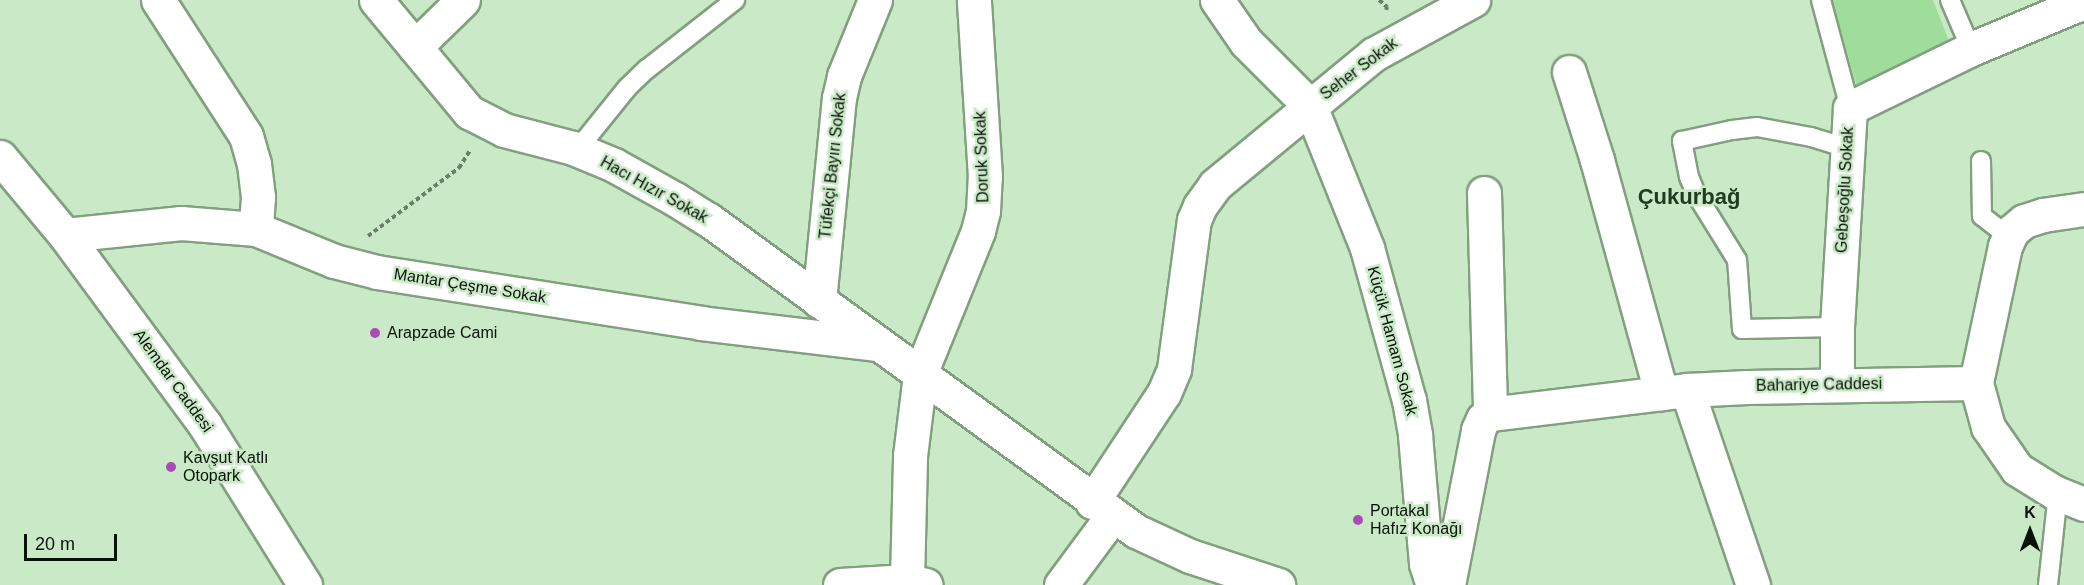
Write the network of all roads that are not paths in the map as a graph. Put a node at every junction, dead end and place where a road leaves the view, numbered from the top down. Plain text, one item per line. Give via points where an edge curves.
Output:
1 (158, 0) edge
2 (376, 0) edge
3 (463, 0) edge
4 (735, 0) edge
5 (875, 0) edge
6 (974, 0) edge
7 (1217, 0) edge
8 (1473, 0) edge
9 (1821, 0) edge
10 (1950, 0) edge
11 (2081, 2) edge
12 (415, 47) junction
13 (1971, 49) junction
14 (1569, 72) dead end
15 (1310, 106) junction
16 (1850, 108) junction
17 (1847, 148) junction
18 (577, 150) junction
19 (0, 157) edge
20 (1981, 161) dead end
21 (1484, 193) dead end
22 (12, 194) edge
23 (2084, 209) edge
24 (256, 230) junction
25 (65, 235) junction
26 (2009, 237) junction
27 (819, 301) junction
28 (1837, 327) junction
29 (881, 345) junction
30 (920, 374) junction
31 (1976, 383) junction
32 (1837, 385) junction
33 (1674, 392) junction
34 (1490, 414) junction
35 (2071, 499) edge
36 (1102, 508) junction
37 (917, 583) edge
38 (305, 585) edge
39 (840, 585) edge
40 (1061, 585) edge
41 (1278, 585) edge
42 (1433, 585) edge
43 (1448, 585) edge
44 (1753, 585) edge
45 (2048, 585) edge

1 - 24 street via 246,136 258,197
2 - 12 street, Hacı Hızır Sokak
3 - 12 street
4 - 18 lane via 647,69
5 - 27 street, Tüfekçi Bayırı Sokak via 839,98
6 - 30 street, Doruk Sokak via 985,177 983,211
7 - 15 street via 1246,42
8 - 15 street, Seher Sokak via 1391,43
9 - 16 lane
10 - 13 lane
11 - 13 street, Gebeşoğlu Sokak
12 - 18 street, Hacı Hızır Sokak via 469,112 504,130
13 - 16 street, Gebeşoğlu Sokak
14 - 33 street
15 - 36 street, Seher Sokak via 1215,185 1200,206 1194,220 1174,369
15 - 42 street, Küçük Hamam Sokak via 1367,248 1397,351 1415,435 1426,564
16 - 17 street, Gebeşoğlu Sokak
17 - 28 street, Gebeşoğlu Sokak
17 - 28 lane via 1757,128 1682,141 1696,194 1737,260 1742,329
18 - 27 street, Hacı Hızır Sokak via 614,165 709,220
19 - 22 street, Alemdar Caddesi
20 - 26 lane via 1982,216
21 - 34 street
22 - 25 street, Alemdar Caddesi
23 - 26 street via 2024,221
24 - 25 street, Mantar Çeşme Sokak via 181,223
24 - 29 street, Mantar Çeşme Sokak via 334,261 377,272 701,323
25 - 38 street, Alemdar Caddesi via 205,425
26 - 31 street
27 - 29 street, Hacı Hızır Sokak
28 - 32 street, Gebeşoğlu Sokak
29 - 30 street, Hacı Hızır Sokak
30 - 36 street, Hacı Hızır Sokak
30 - 37 street, Doruk Sokak via 910,456
31 - 32 street, Bahariye Caddesi
31 - 35 street via 1988,427 2003,452 2017,469
32 - 33 street, Bahariye Caddesi
33 - 34 street, Bahariye Caddesi
33 - 44 street
34 - 43 street via 1478,430
35 - 45 lane
36 - 40 street, Seher Sokak
36 - 41 street, Hacı Hızır Sokak via 1136,531 1190,556
37 - 39 street

